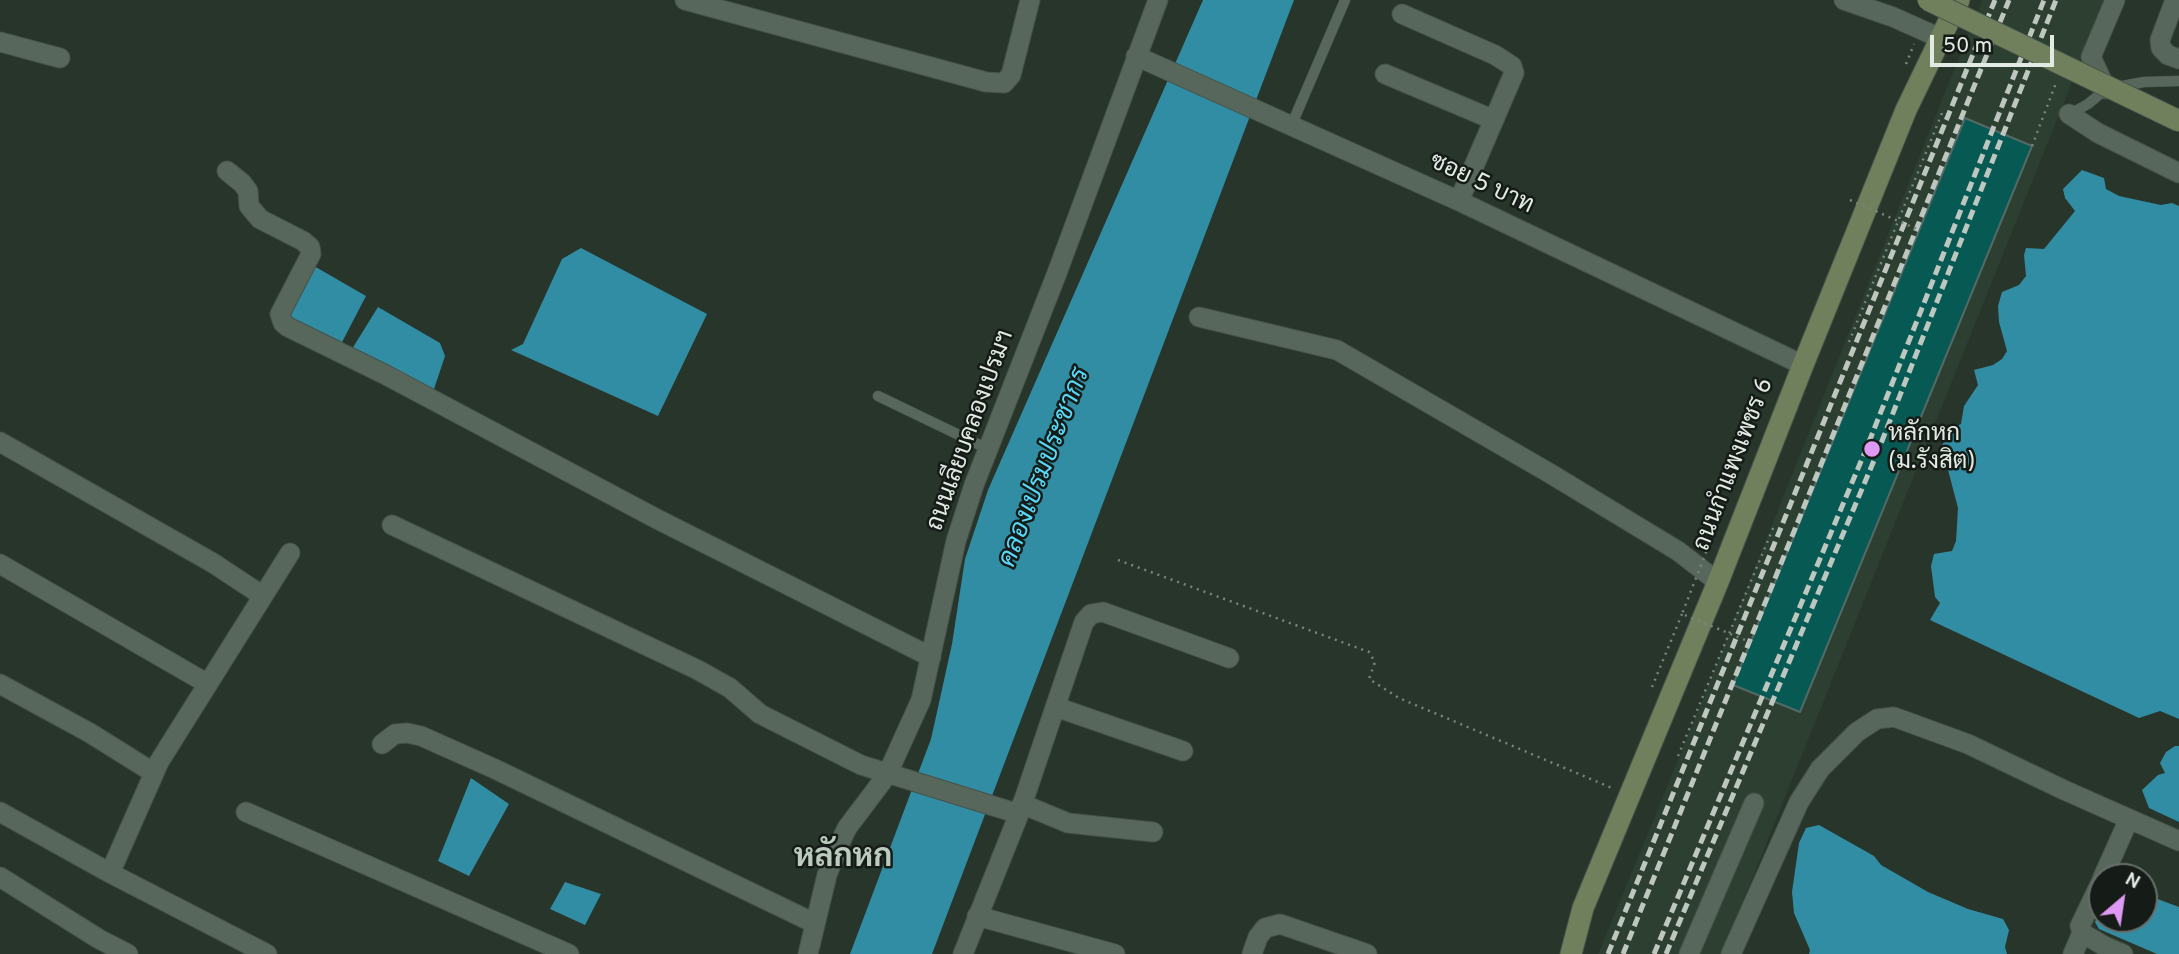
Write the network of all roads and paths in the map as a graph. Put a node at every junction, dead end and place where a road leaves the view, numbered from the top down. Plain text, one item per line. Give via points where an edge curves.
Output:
1 (685, 0) edge
2 (1030, 0) edge
3 (1158, 0) edge
4 (1345, 0) edge
5 (1844, 0) edge
6 (1928, 0) edge
7 (1959, 0) edge
8 (2115, 0) edge
9 (2175, 0) edge
10 (1402, 14) dead end
11 (1940, 38) junction
12 (0, 42) edge
13 (1136, 56) junction
14 (60, 58) dead end
15 (2179, 58) edge
16 (2063, 64) junction
17 (1385, 74) dead end
18 (2179, 81) edge
19 (2106, 89) junction
20 (1942, 113) dead end
21 (2069, 114) joint
22 (1494, 120) junction
23 (2179, 121) edge
24 (1292, 124) junction
25 (2032, 146) dead end
26 (227, 171) dead end
27 (2179, 173) edge
28 (1850, 200) dead end
29 (1459, 201) junction
30 (1898, 221) junction
31 (1919, 230) dead end
32 (1199, 317) dead end
33 (1849, 342) dead end
34 (1803, 365) junction
35 (878, 396) dead end
36 (0, 442) edge
37 (988, 449) junction
38 (1724, 506) dead end
39 (392, 525) dead end
40 (1774, 526) dead end
41 (290, 553) dead end
42 (1118, 560) dead end
43 (0, 564) edge
44 (1718, 582) junction
45 (263, 596) junction
46 (1682, 614) junction
47 (1729, 634) junction
48 (1750, 642) dead end
49 (931, 657) junction
50 (1229, 658) dead end
51 (0, 684) edge
52 (208, 684) junction
53 (1653, 687) dead end
54 (1056, 707) junction
55 (382, 744) dead end
56 (1183, 751) dead end
57 (1678, 756) dead end
58 (154, 773) junction
59 (897, 776) junction
60 (1628, 795) junction
61 (1754, 803) dead end
62 (1016, 810) junction
63 (0, 812) edge
64 (246, 812) dead end
65 (2129, 819) junction
66 (1153, 832) dead end
67 (2179, 841) edge
68 (2110, 863) edge
69 (110, 873) junction
70 (0, 877) edge
71 (2088, 909) edge
72 (977, 916) junction
73 (814, 923) junction
74 (2082, 933) junction
75 (119, 952) edge
76 (267, 954) edge
77 (569, 954) edge
78 (808, 954) edge
79 (962, 954) edge
80 (1115, 954) edge
81 (1252, 954) edge
82 (1367, 954) edge
83 (1571, 954) edge
84 (1689, 954) edge
85 (1731, 954) edge
86 (2073, 954) edge
87 (2123, 954) edge

1 - 2 street via 986,82 1004,83 1011,75
3 - 13 street, ถนนเลียบคลองเปรมฯ
4 - 24 lane
5 - 11 street
6 - 16 main road, bridge
7 - 11 main road, ถนนกำแพงเพชร 6
8 - 19 street via 2091,57
9 - 15 street via 2160,40 2168,55
10 - 22 street via 1512,66 1514,73
11 - 34 main road, ถนนกำแพงเพชร 6 via 1906,110
12 - 14 street
13 - 24 street, ซอย 5 บาท
13 - 37 street, ถนนเลียบคลองเปรมฯ
16 - 23 main road, bridge
16 - 25 path
17 - 22 street
18 - 19 lane
19 - 21 lane
20 - 30 path
21 - 27 street
22 - 29 street
24 - 29 street, ซอย 5 บาท
26 - 49 street via 248,191 249,205 260,219 310,247 279,314 283,323
28 - 30 path, bridge
29 - 34 street, ซอย 5 บาท
30 - 31 path, bridge
30 - 33 path
32 - 44 street via 1337,350 1678,551
34 - 44 main road, ถนนกำแพงเพชร 6
35 - 37 lane
36 - 45 street
37 - 49 street, ถนนเลียบคลองเปรมฯ via 956,541
38 - 46 path, bridge
39 - 59 street via 698,670 730,688 760,714 861,765
40 - 47 path
41 - 45 street
42 - 60 path via 1369,652 1375,662 1369,679 1399,698
43 - 52 street
44 - 60 main road, ถนนกำแพงเพชร 6
45 - 52 street
46 - 47 path, bridge
46 - 53 path
47 - 48 path, bridge
47 - 57 path
49 - 59 street, ถนนเลียบคลองเปรมฯ
50 - 54 street via 1103,612 1091,614 1084,622
51 - 58 street
52 - 58 street
54 - 56 street
54 - 62 street
55 - 73 street via 395,734 421,736
58 - 69 street
59 - 62 street
59 - 73 street, ถนนเลียบคลองเปรมฯ via 847,828
60 - 83 main road, ถนนกำแพงเพชร 6 via 1583,908
61 - 84 street
62 - 66 street via 1068,823
62 - 72 street
63 - 69 street
64 - 77 street
65 - 67 street
65 - 68 street
65 - 85 street via 1968,744 1894,717 1877,719 1820,769 1799,802
69 - 76 street
70 - 75 street
71 - 74 street via 2080,926
72 - 79 street
72 - 80 street
73 - 78 street, ถนนเลียบคลองเปรมฯ
74 - 86 street
74 - 87 street
81 - 82 street via 1265,928 1280,924

